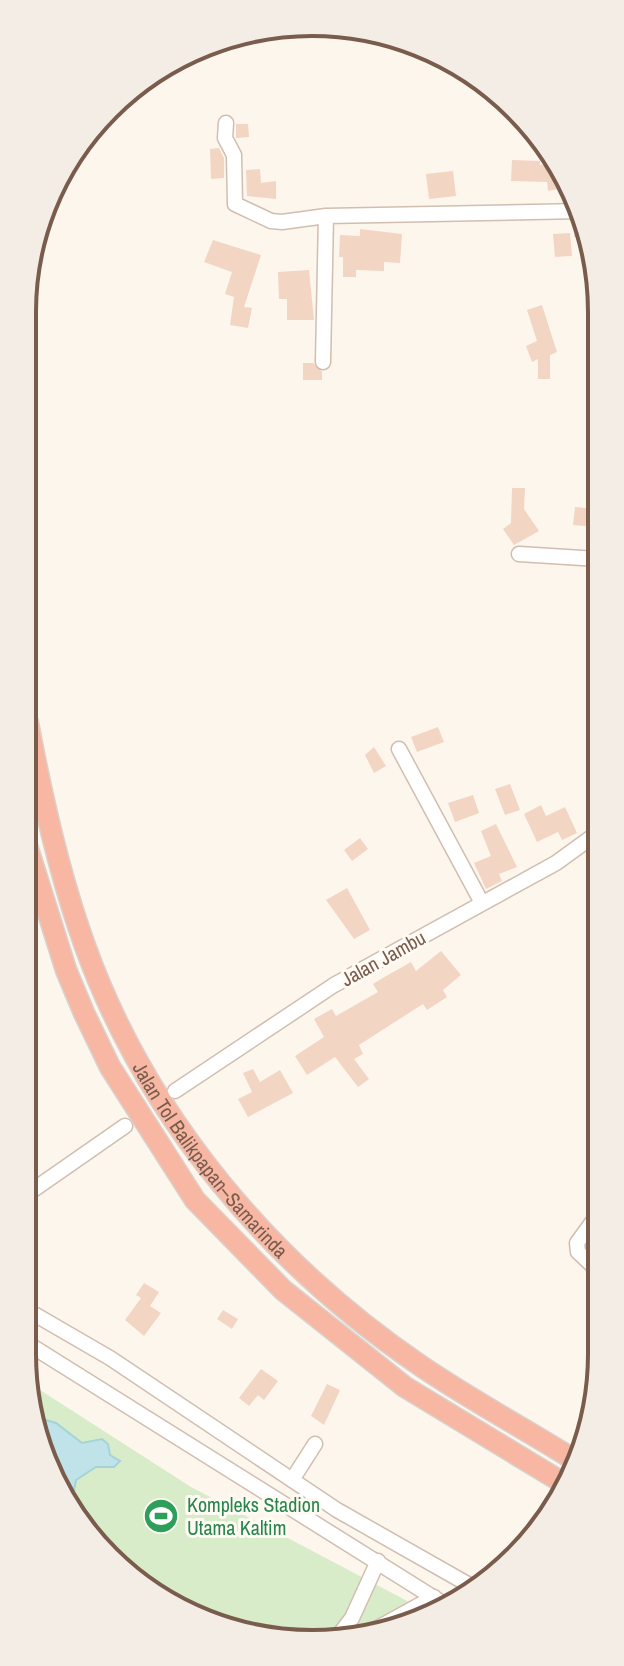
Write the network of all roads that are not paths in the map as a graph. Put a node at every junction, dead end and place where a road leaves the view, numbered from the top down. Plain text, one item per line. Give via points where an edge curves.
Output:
1 (226, 123) dead end
2 (569, 211) edge
3 (326, 216) junction
4 (323, 362) dead end
5 (519, 554) dead end
6 (588, 558) edge
7 (399, 749) dead end
8 (36, 765) edge
9 (588, 840) edge
10 (37, 877) edge
11 (482, 903) junction
12 (175, 1091) dead end
13 (125, 1126) dead end
14 (37, 1187) edge
15 (588, 1228) edge
16 (588, 1261) edge
17 (37, 1315) edge
18 (37, 1349) edge
19 (315, 1444) dead end
20 (256, 1455) junction
21 (568, 1456) edge
22 (241, 1476) junction
23 (292, 1480) junction
24 (558, 1480) edge
25 (378, 1561) junction
26 (466, 1583) edge
27 (434, 1597) junction
28 (438, 1600) edge
29 (402, 1615) edge
30 (345, 1627) edge

1 - 3 street via 225,138 234,155 236,207 271,221
2 - 3 street
3 - 4 street
5 - 6 street
7 - 11 street
8 - 21 highway, Jalan Tol Balikpapan–Samarinda via 50,832 91,961 135,1056 217,1182 339,1304 421,1367
9 - 11 street, Jalan Jambu
10 - 24 highway, Jalan Tol Balikpapan–Samarinda via 61,957 110,1067 195,1200 283,1290 405,1387
11 - 12 street, Jalan Jambu via 334,985
13 - 14 street
15 - 16 street via 577,1243
17 - 20 street
18 - 22 street
19 - 23 street
20 - 22 street
20 - 23 street
22 - 25 street
23 - 26 street
25 - 27 street
25 - 30 street
27 - 28 street
27 - 29 street

